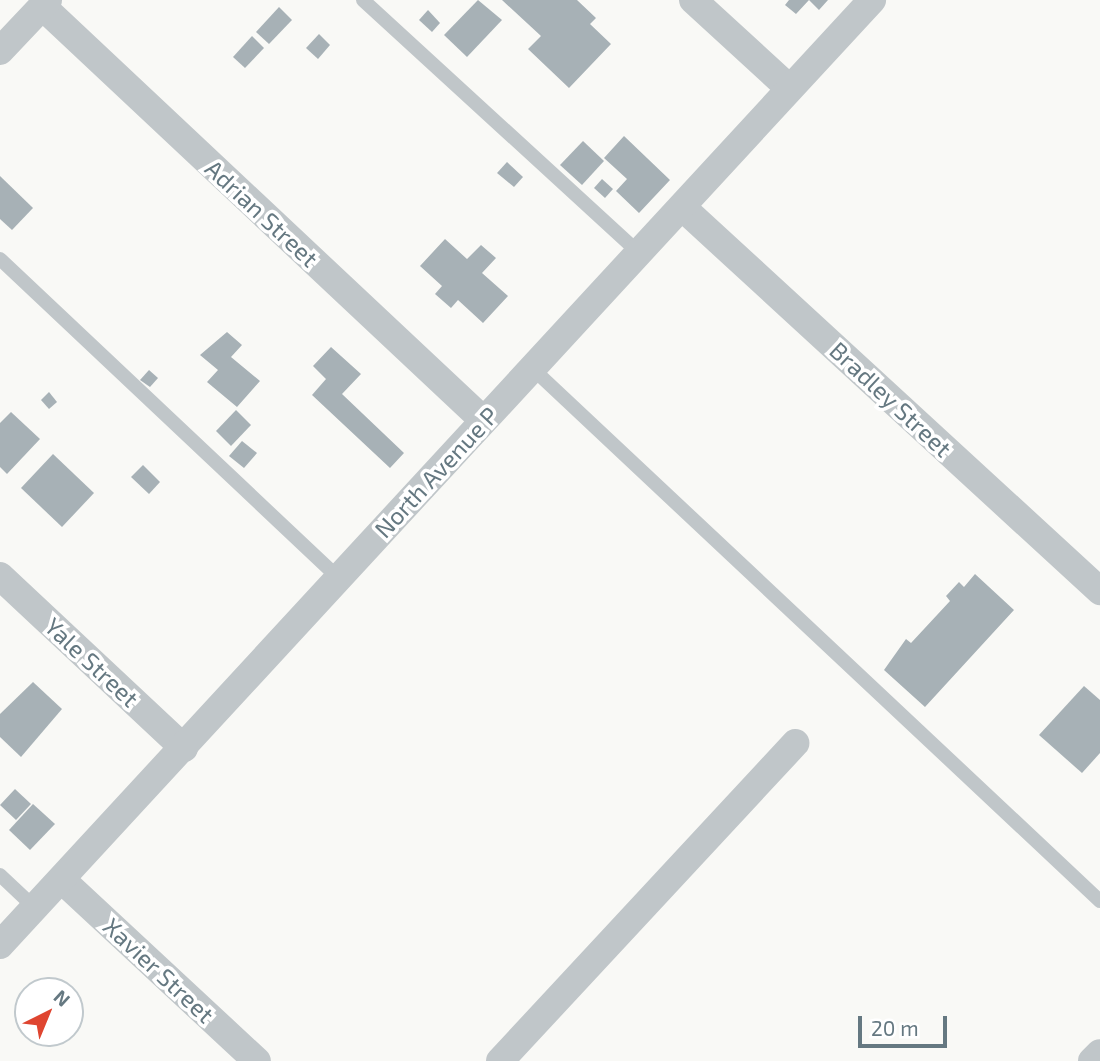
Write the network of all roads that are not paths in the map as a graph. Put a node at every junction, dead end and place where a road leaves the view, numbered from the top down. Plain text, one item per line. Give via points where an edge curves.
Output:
1 (363, 0) edge
2 (694, 0) edge
3 (872, 0) edge
4 (45, 3) edge
5 (0, 51) edge
6 (789, 88) junction
7 (682, 207) junction
8 (639, 253) junction
9 (0, 259) edge
10 (532, 368) junction
11 (483, 420) junction
12 (0, 576) edge
13 (338, 579) junction
14 (1100, 591) edge
15 (796, 743) dead end
16 (184, 748) junction
17 (0, 875) edge
18 (62, 880) junction
19 (1100, 901) edge
20 (35, 908) junction
21 (0, 945) edge
22 (1100, 1053) edge
23 (257, 1061) edge
24 (500, 1061) edge
25 (1092, 1061) edge

1 - 8 lane
2 - 6 street
3 - 6 street, North Avenue P
4 - 5 street
4 - 11 street, Adrian Street
6 - 7 street, North Avenue P
7 - 8 street, North Avenue P
7 - 14 street, Bradley Street
8 - 10 street, North Avenue P
9 - 13 lane
10 - 11 street, North Avenue P
10 - 19 lane
11 - 13 street, North Avenue P
12 - 16 street, Yale Street
13 - 16 street, North Avenue P
15 - 24 street
16 - 18 street, North Avenue P
17 - 20 lane
18 - 20 street, North Avenue P
18 - 23 street, Xavier Street
20 - 21 street, North Avenue P
22 - 25 street

